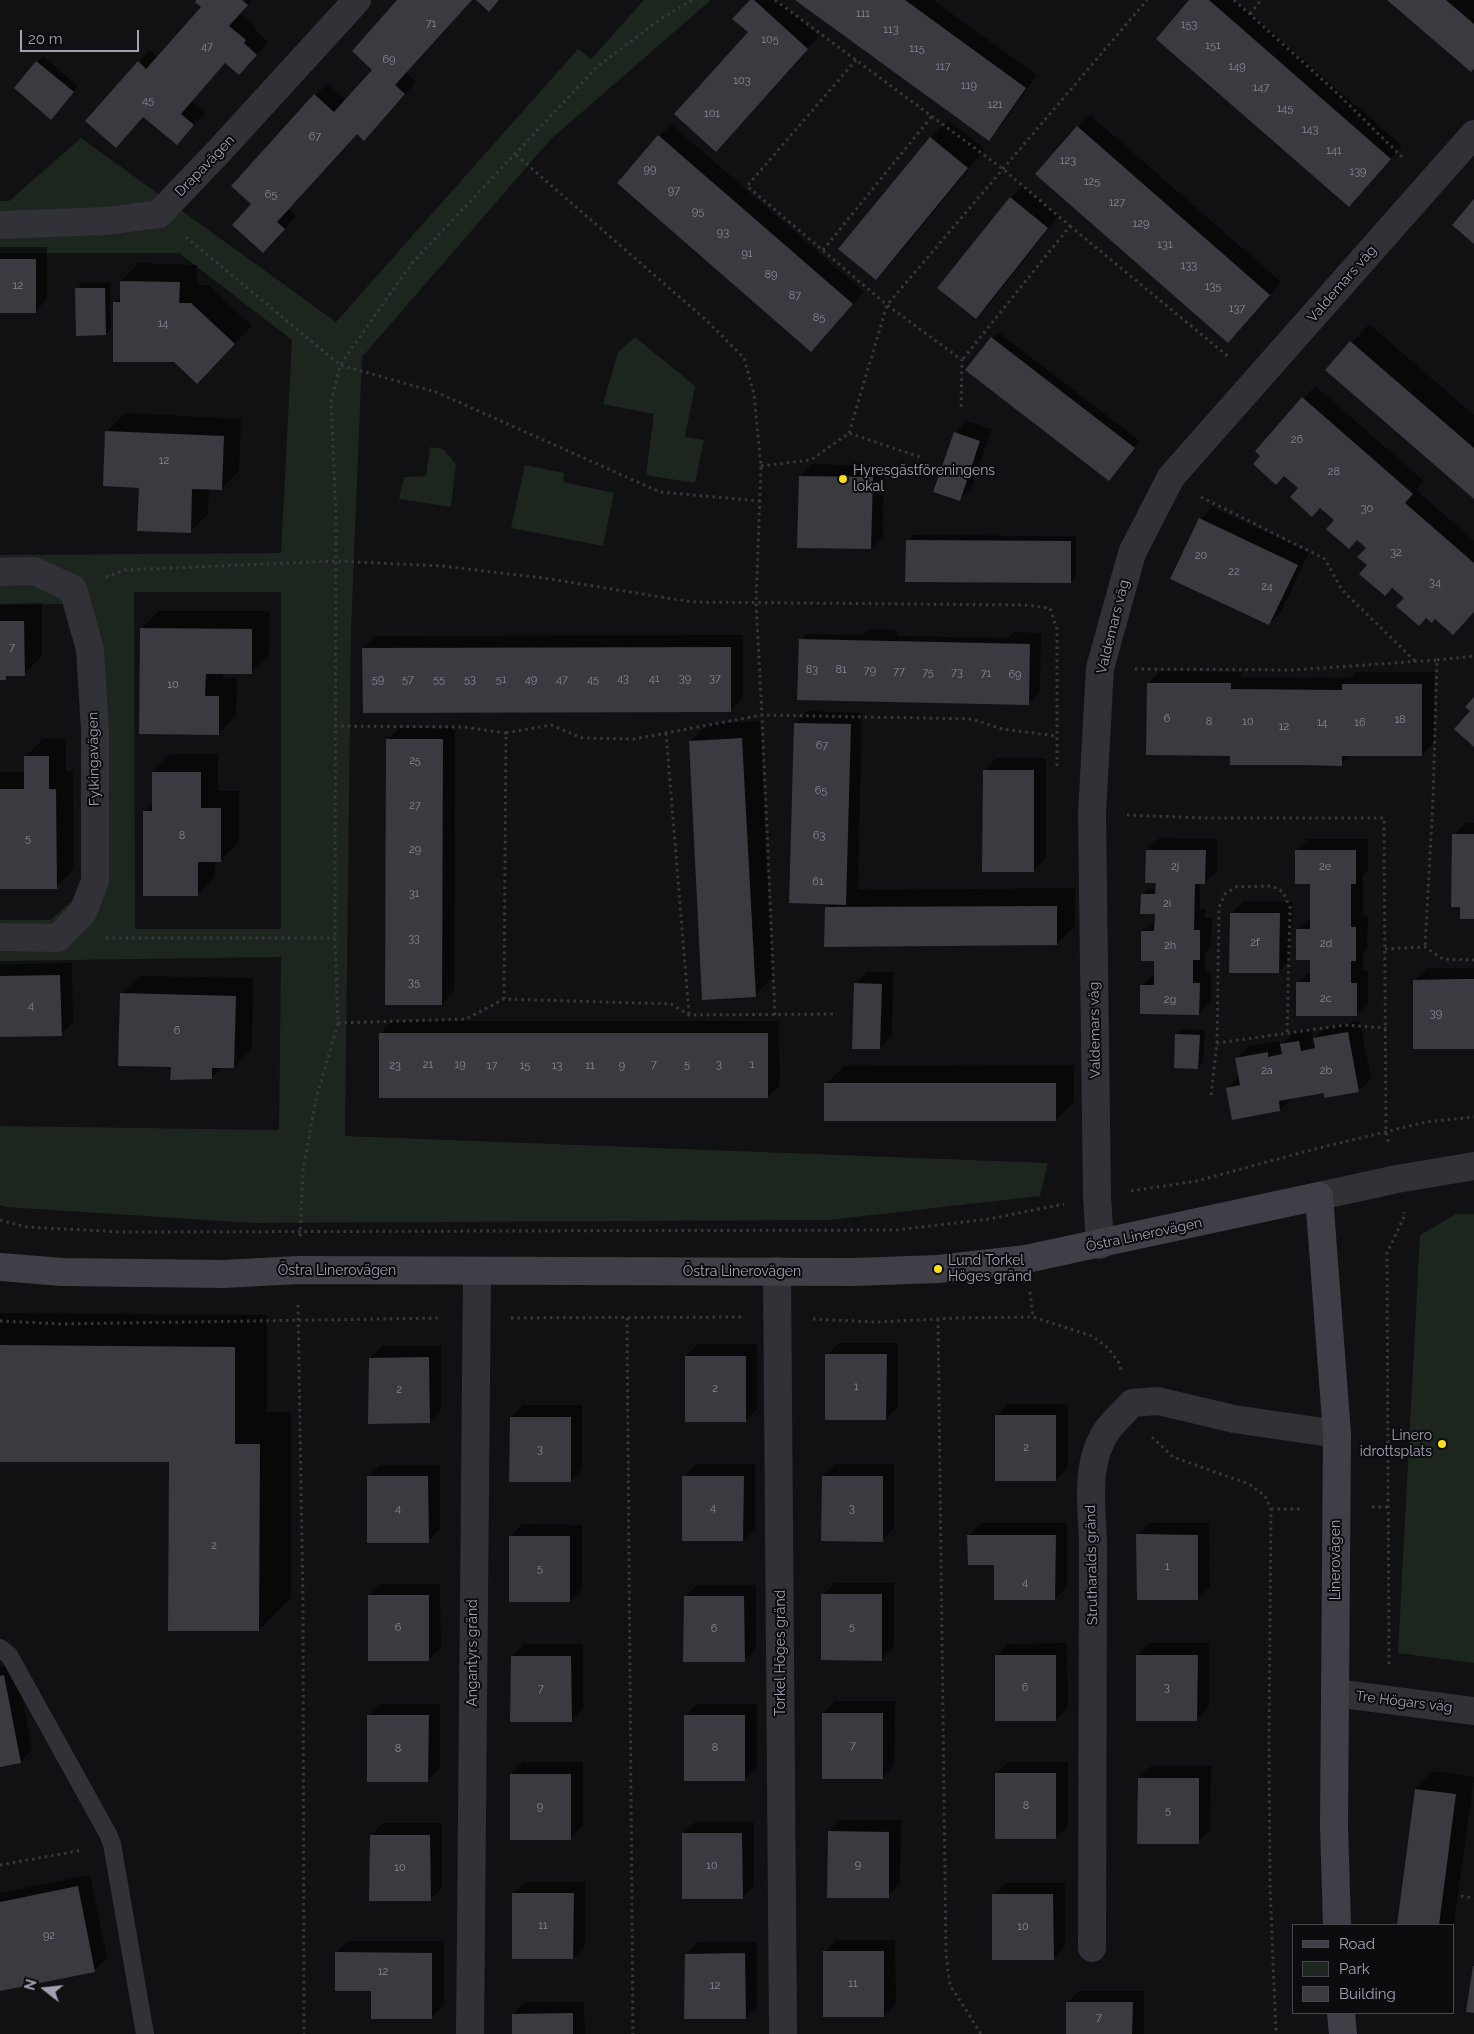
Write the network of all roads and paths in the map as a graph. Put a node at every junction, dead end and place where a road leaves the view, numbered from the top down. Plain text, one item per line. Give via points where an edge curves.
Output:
1 (357, 0) edge
2 (692, 0) edge
3 (775, 0) edge
4 (1147, 0) edge
5 (1234, 0) edge
6 (1261, 0) edge
7 (1250, 14) junction
8 (856, 60) junction
9 (932, 116) junction
10 (1474, 134) edge
11 (515, 154) junction
12 (1003, 169) junction
13 (1430, 184) junction
14 (159, 214) junction
15 (0, 225) edge
16 (1070, 226) junction
17 (823, 250) junction
18 (887, 305) junction
19 (962, 360) junction
20 (340, 365) junction
21 (1257, 381) junction
22 (960, 409) dead end
23 (850, 433) junction
24 (923, 458) dead end
25 (761, 466) junction
26 (1171, 477) junction
27 (760, 501) junction
28 (336, 561) junction
29 (0, 572) edge
30 (72, 589) junction
31 (756, 603) junction
32 (1474, 656) edge
33 (1437, 660) junction
34 (1415, 662) junction
35 (1100, 668) junction
36 (762, 714) junction
37 (335, 726) junction
38 (506, 733) junction
39 (666, 733) junction
40 (1057, 736) junction
41 (1057, 775) dead end
42 (1092, 813) junction
43 (0, 937) edge
44 (58, 938) junction
45 (334, 938) junction
46 (1425, 947) junction
47 (1385, 949) junction
48 (1474, 960) edge
49 (504, 999) junction
50 (837, 1014) dead end
51 (689, 1015) junction
52 (775, 1015) junction
53 (338, 1023) junction
54 (1386, 1028) junction
55 (1287, 1033) junction
56 (1217, 1042) junction
57 (1211, 1095) dead end
58 (1474, 1117) edge
59 (1386, 1132) junction
60 (1474, 1166) edge
61 (1397, 1179) junction
62 (1129, 1182) dead end
63 (1097, 1196) junction
64 (1319, 1196) junction
65 (0, 1220) edge
66 (300, 1232) junction
67 (1100, 1244) junction
68 (0, 1267) edge
69 (298, 1270) junction
70 (477, 1272) junction
71 (777, 1272) junction
72 (778, 1317) junction
73 (476, 1318) junction
74 (627, 1318) junction
75 (298, 1319) junction
76 (938, 1319) junction
77 (0, 1321) edge
78 (1132, 1403) junction
79 (1337, 1434) junction
80 (0, 1648) edge
81 (1335, 1693) junction
82 (1389, 1700) junction
83 (1474, 1711) edge
84 (112, 1844) junction
85 (0, 1865) edge
86 (1461, 1896) dead end
87 (1474, 1898) edge
88 (1337, 1924) edge
89 (1092, 1948) dead end
90 (1341, 2014) edge
91 (145, 2034) edge
92 (304, 2034) edge
93 (470, 2034) edge
94 (633, 2034) edge
95 (784, 2034) edge
96 (981, 2034) edge
97 (1276, 2034) edge
98 (1343, 2034) edge

1 - 14 street, Drapavägen
2 - 11 path via 597,66
3 - 8 path
4 - 12 path
5 - 7 path
6 - 7 path
7 - 13 path
8 - 9 path
8 - 17 path via 747,186
9 - 12 path
9 - 17 path
10 - 13 street, Valdemars väg
11 - 20 path via 412,263
11 - 25 path via 706,320 744,358 754,394
12 - 16 path
12 - 18 path
13 - 21 street, Valdemars väg
14 - 15 street via 107,221
14 - 20 path
16 - 19 path
16 - 21 path
17 - 18 path
18 - 19 path
18 - 23 path
19 - 22 path
20 - 27 path via 436,392 660,492
20 - 28 path via 331,402
21 - 26 street, Valdemars väg
23 - 24 path
23 - 25 path via 811,460
25 - 27 path
26 - 34 path via 1189,490 1325,559 1342,590
26 - 35 street, Valdemars väg via 1132,553
27 - 31 path
28 - 30 path via 125,570
28 - 31 path via 442,566 544,578 692,602
28 - 37 path
29 - 30 street via 34,571
30 - 44 street, Fylkingavägen via 90,649 95,730 95,881 83,912
31 - 36 path
31 - 40 path via 1024,605 1050,608 1057,628
32 - 33 path
33 - 34 path
33 - 46 path
34 - 35 path via 1293,670
35 - 42 street, Valdemars väg
36 - 39 path
36 - 40 path via 972,719 1002,729
36 - 52 path
37 - 38 path via 463,727
37 - 45 path
38 - 39 path via 552,725 582,738 634,739
38 - 49 path
39 - 51 path
40 - 41 path
42 - 47 path via 1208,818 1384,818
42 - 63 street, Valdemars väg
43 - 44 street
44 - 45 path
45 - 53 path
46 - 47 path
46 - 48 path via 1443,959
47 - 54 path
49 - 51 path via 671,1004
49 - 53 path via 466,1019
50 - 52 path
51 - 52 path
53 - 66 path via 316,1099 303,1171
54 - 55 path via 1345,1025
54 - 59 path
55 - 56 path
55 - 56 path via 1290,908 1283,892 1272,886 1236,887 1225,894 1219,907
56 - 57 path
58 - 59 path via 1426,1122
59 - 61 path
59 - 62 path via 1197,1181 1129,1191
60 - 61 street, Östra Linerovägen
61 - 64 street, Östra Linerovägen
61 - 82 path via 1405,1215 1388,1252
63 - 66 path via 989,1219 897,1230
63 - 67 street, Valdemars väg
64 - 67 street, Östra Linerovägen
64 - 79 street, Linerovägen
65 - 66 path via 27,1227 123,1232
66 - 69 path
67 - 71 street, Östra Linerovägen via 1026,1259 938,1269
68 - 69 street, Östra Linerovägen via 81,1273 224,1274
69 - 70 street, Östra Linerovägen
69 - 75 path
70 - 71 street, Östra Linerovägen
70 - 73 street, Angantyrs gränd
71 - 72 street, Torkel Höges gränd
72 - 74 path
72 - 76 path via 876,1322
72 - 95 street, Torkel Höges gränd
73 - 74 path
73 - 75 path
73 - 93 street, Angantyrs gränd
74 - 94 path
75 - 77 path via 62,1324
75 - 92 path via 303,1604
76 - 78 path via 1033,1317 1092,1336 1108,1348 1119,1363
76 - 96 path via 946,1955 950,1984
78 - 79 street via 1158,1401 1234,1419
78 - 89 street, Strutharalds gränd via 1108,1430 1091,1477
78 - 97 path via 1150,1434 1173,1457 1249,1484 1265,1496 1271,1509 1270,1868
79 - 81 street, Linerovägen
80 - 84 lane via 10,1655
81 - 82 street, Tre Högars väg
81 - 88 street, Linerovägen
82 - 83 street, Tre Högars väg
84 - 85 path
84 - 91 lane
86 - 87 path
90 - 98 street

